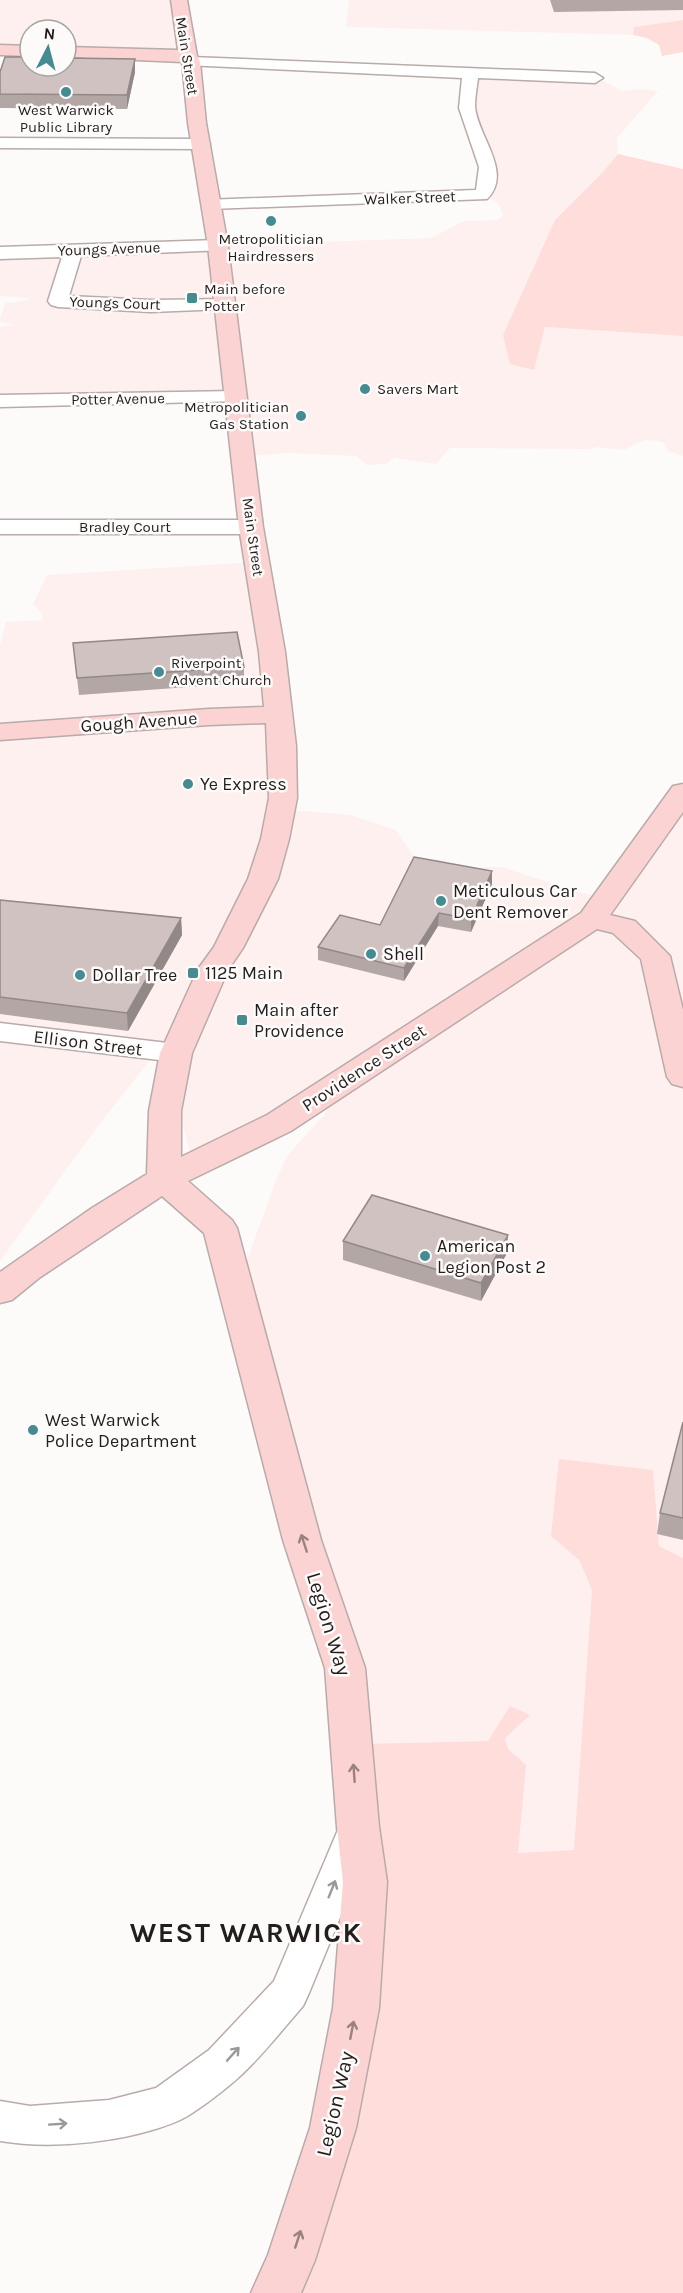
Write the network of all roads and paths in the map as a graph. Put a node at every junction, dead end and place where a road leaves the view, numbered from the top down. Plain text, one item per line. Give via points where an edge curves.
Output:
1 (179, 0) edge
2 (0, 50) edge
3 (18, 51) edge
4 (78, 53) edge
5 (189, 59) junction
6 (470, 74) junction
7 (595, 78) dead end
8 (0, 142) edge
9 (201, 144) junction
10 (211, 204) junction
11 (218, 246) junction
12 (74, 250) junction
13 (0, 253) edge
14 (225, 303) junction
15 (236, 397) junction
16 (0, 401) edge
17 (0, 527) edge
18 (251, 527) junction
19 (277, 715) junction
20 (0, 732) edge
21 (683, 792) edge
22 (592, 919) junction
23 (0, 1032) edge
24 (176, 1053) junction
25 (683, 1077) edge
26 (164, 1179) junction
27 (0, 1291) edge
28 (358, 1827) junction
29 (0, 2121) edge
30 (276, 2293) edge

1 - 5 main road, Main Street
2 - 3 main road
4 - 5 main road
5 - 6 street
5 - 9 main road, Main Street
6 - 7 street
6 - 10 street, Walker Street via 467,108 488,167 486,190 481,195
8 - 9 street
9 - 10 main road, Main Street
10 - 11 main road, Main Street
11 - 12 street, Youngs Avenue
11 - 14 main road, Main Street
12 - 13 street, Youngs Avenue
12 - 14 street, Youngs Court via 58,301 151,306
14 - 15 main road, Main Street
15 - 16 street, Potter Avenue
15 - 18 main road, Main Street
17 - 18 street, Bradley Court
18 - 19 main road, Main Street via 272,652
19 - 20 main road, Gough Avenue
19 - 24 main road, Main Street via 283,798 275,839 263,879 213,969
21 - 22 main road, Providence Street
22 - 25 main road via 624,927 655,956
22 - 26 main road, Providence Street via 279,1123
23 - 24 street, Ellison Street
24 - 26 main road via 165,1111
26 - 27 main road, Providence Street via 36,1262
28 -> 26 main road, Legion Way via 345,1668 302,1540 220,1228
29 -> 28 street via 30,2126 109,2120 167,2105 224,2064 289,1993
30 -> 28 main road, Legion Way via 291,2260 333,2128 356,2008 365,1882

